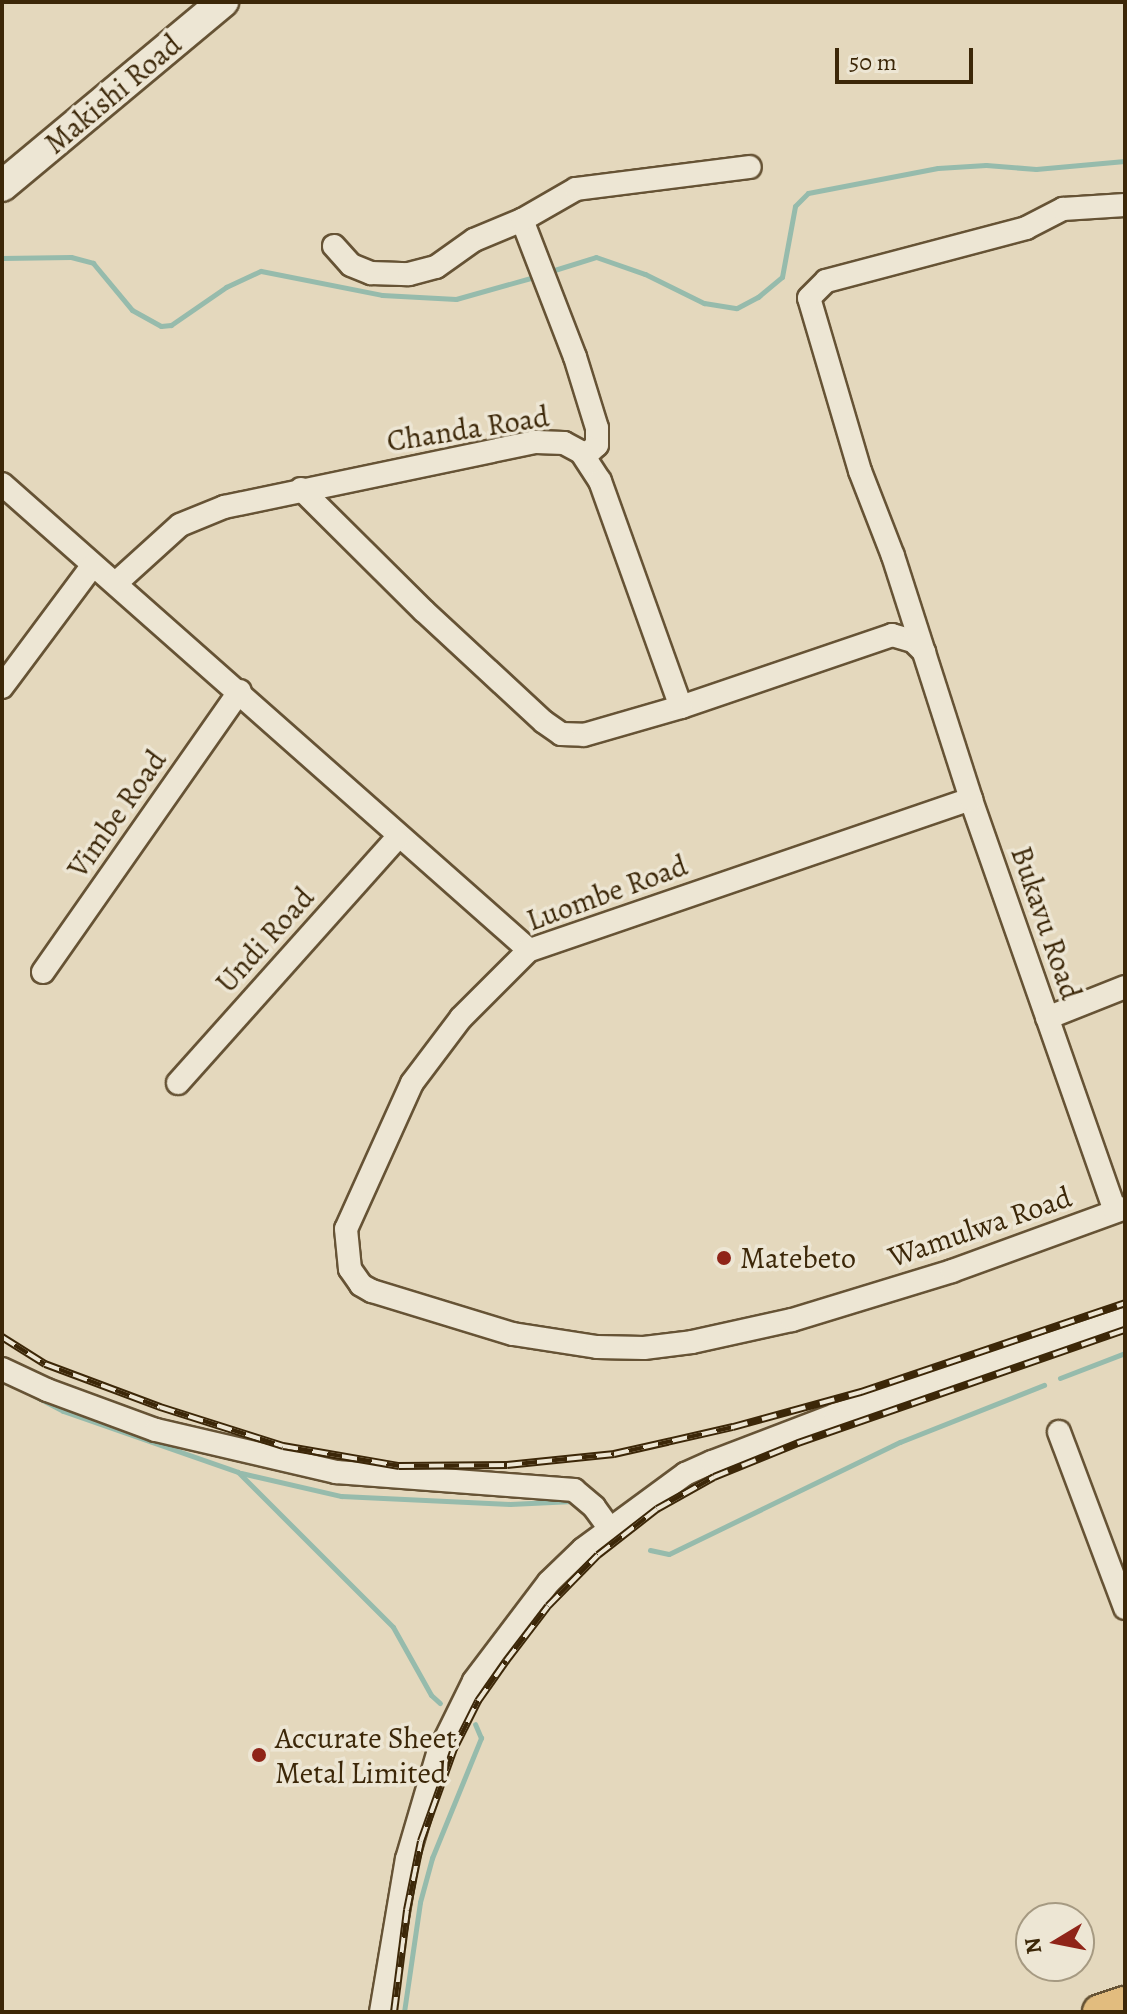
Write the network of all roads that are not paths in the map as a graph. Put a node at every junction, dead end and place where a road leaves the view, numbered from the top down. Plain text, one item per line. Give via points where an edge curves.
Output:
1 (223, 2) edge
2 (750, 167) dead end
3 (2, 186) edge
4 (1125, 205) edge
5 (522, 220) junction
6 (334, 246) dead end
7 (585, 456) junction
8 (2, 484) edge
9 (301, 489) junction
10 (93, 565) junction
11 (116, 583) junction
12 (924, 653) junction
13 (2, 687) edge
14 (240, 691) junction
15 (681, 707) junction
16 (971, 799) junction
17 (398, 837) junction
18 (529, 950) junction
19 (43, 972) dead end
20 (1125, 987) edge
21 (1047, 1018) junction
22 (178, 1083) dead end
23 (1120, 1209) edge
24 (350, 1269) joint
25 (1125, 1319) edge
26 (2, 1369) edge
27 (1059, 1432) dead end
28 (610, 1529) junction
29 (1125, 1608) edge
30 (1125, 2004) edge
31 (381, 2012) edge
32 (1100, 2012) edge

1 - 3 main road, Makishi Road
2 - 5 street via 576,189
4 - 12 street, Bukavu Road via 1063,209 1026,228 826,281 809,298 860,471
5 - 6 street via 474,240 436,267 409,274 371,273 351,265
5 - 7 street via 597,428 597,445
7 - 9 street, Chanda Road via 564,443 536,442
7 - 15 street, Chanda Road via 600,481
8 - 10 street
9 - 11 street, Chanda Road via 224,507 180,525
9 - 15 street via 561,734 584,735
10 - 11 street
10 - 13 street
11 - 14 street
12 - 15 street via 903,636 881,637
12 - 16 street, Bukavu Road
14 - 17 street
14 - 19 street, Vimbe Road
16 - 18 street, Luombe Road
16 - 21 street, Bukavu Road
17 - 18 street
17 - 22 street, Undi Road
18 - 24 street, Luombe Road via 461,1018 412,1083 346,1229
20 - 21 street
21 - 23 street, Bukavu Road
23 - 24 street, Wamulwa Road via 952,1271 792,1320 644,1348 597,1347 513,1334 372,1291
25 - 28 street via 835,1415 712,1462 685,1474
26 - 28 street via 156,1430 336,1472 574,1490
27 - 29 street
28 - 31 street via 549,1582 474,1681 446,1735 407,1859
30 - 32 main road

